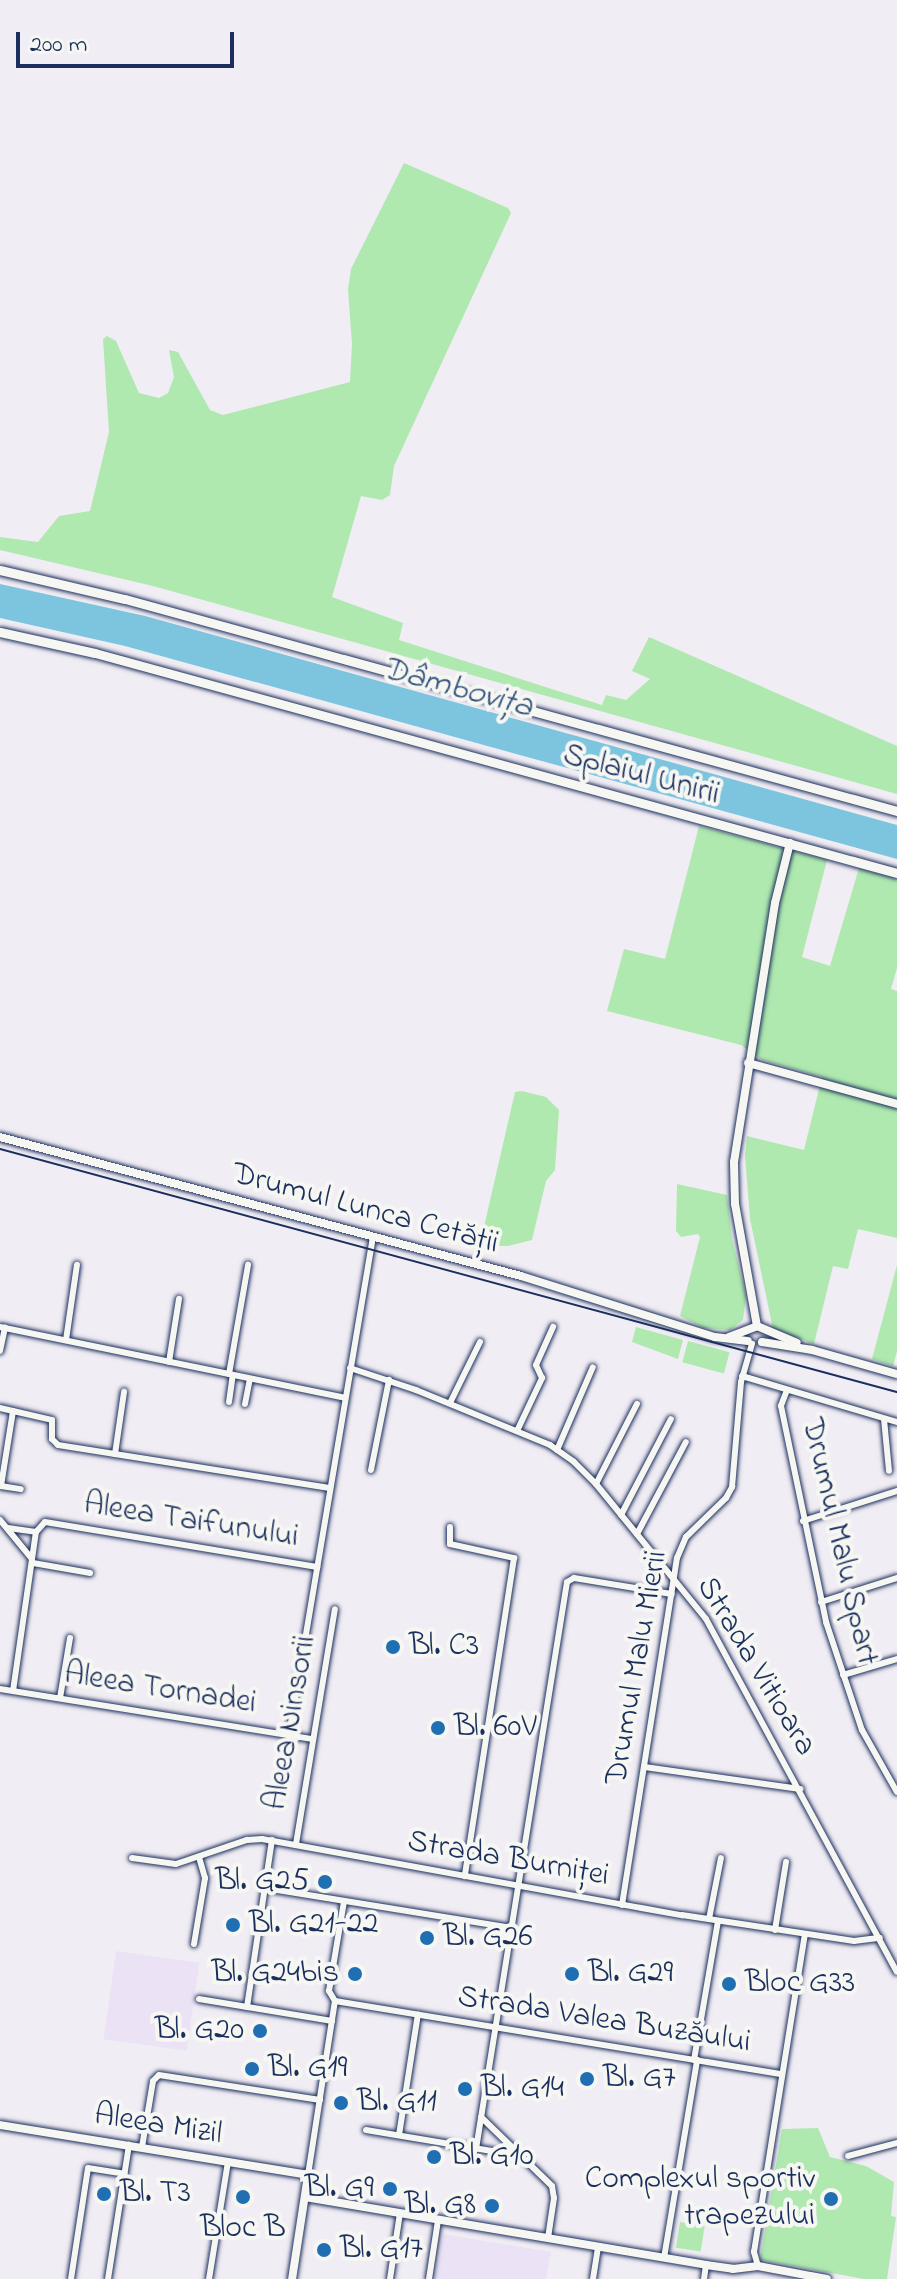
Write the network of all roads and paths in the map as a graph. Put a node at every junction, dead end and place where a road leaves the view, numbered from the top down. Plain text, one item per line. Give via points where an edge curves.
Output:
1 (0, 570) edge
2 (0, 632) edge
3 (897, 811) edge
4 (790, 843) junction
5 (897, 873) edge
6 (748, 1063) junction
7 (897, 1104) edge
8 (0, 1137) edge
9 (373, 1237) junction
10 (77, 1265) dead end
11 (248, 1265) dead end
12 (179, 1299) dead end
13 (2, 1327) edge
14 (553, 1327) dead end
15 (754, 1334) junction
16 (66, 1340) junction
17 (480, 1342) dead end
18 (0, 1351) edge
19 (169, 1362) junction
20 (593, 1367) dead end
21 (350, 1368) junction
22 (897, 1374) edge
23 (231, 1375) junction
24 (742, 1376) junction
25 (250, 1379) junction
26 (389, 1380) junction
27 (787, 1390) junction
28 (124, 1392) dead end
29 (345, 1398) junction
30 (229, 1402) dead end
31 (450, 1403) junction
32 (245, 1404) dead end
33 (637, 1404) dead end
34 (0, 1408) edge
35 (13, 1411) junction
36 (671, 1419) dead end
37 (884, 1419) junction
38 (897, 1422) edge
39 (517, 1431) junction
40 (686, 1442) dead end
41 (557, 1450) junction
42 (115, 1454) junction
43 (371, 1470) dead end
44 (889, 1471) dead end
45 (596, 1484) junction
46 (1, 1486) edge
47 (330, 1488) junction
48 (21, 1489) dead end
49 (897, 1491) edge
50 (621, 1515) junction
51 (0, 1520) edge
52 (803, 1521) junction
53 (450, 1527) dead end
54 (8, 1528) junction
55 (36, 1532) junction
56 (637, 1534) junction
57 (32, 1561) junction
58 (317, 1567) junction
59 (90, 1573) dead end
60 (897, 1578) edge
61 (674, 1579) junction
62 (672, 1594) junction
63 (821, 1602) junction
64 (335, 1609) dead end
65 (70, 1638) dead end
66 (897, 1659) edge
67 (843, 1675) junction
68 (0, 1689) edge
69 (13, 1691) junction
70 (60, 1698) junction
71 (289, 1735) junction
72 (313, 1739) junction
73 (644, 1767) junction
74 (800, 1789) junction
75 (897, 1792) edge
76 (272, 1840) junction
77 (296, 1844) junction
78 (199, 1857) junction
79 (132, 1858) dead end
80 (721, 1858) dead end
81 (786, 1862) dead end
82 (465, 1876) junction
83 (519, 1887) junction
84 (265, 1888) junction
85 (344, 1901) junction
86 (622, 1905) junction
87 (709, 1919) junction
88 (718, 1921) junction
89 (512, 1928) junction
90 (775, 1930) junction
91 (805, 1935) junction
92 (880, 1938) junction
93 (194, 1944) dead end
94 (897, 1972) edge
95 (199, 1999) dead end
96 (335, 2001) junction
97 (247, 2007) junction
98 (418, 2014) junction
99 (332, 2021) junction
100 (496, 2027) junction
101 (696, 2060) junction
102 (782, 2074) junction
103 (320, 2100) junction
104 (481, 2117) junction
105 (0, 2125) edge
106 (366, 2130) dead end
107 (399, 2135) junction
108 (897, 2143) edge
109 (129, 2145) junction
110 (142, 2147) junction
111 (476, 2149) junction
112 (522, 2156) junction
113 (848, 2156) dead end
114 (228, 2162) junction
115 (125, 2174) junction
116 (308, 2175) junction
117 (305, 2197) junction
118 (400, 2213) junction
119 (438, 2220) junction
120 (548, 2238) junction
121 (598, 2247) junction
122 (664, 2258) junction
123 (706, 2265) junction
124 (758, 2266) junction
125 (756, 2277) dead end
126 (71, 2279) edge
127 (108, 2279) edge
128 (209, 2279) edge
129 (292, 2279) edge
130 (390, 2279) edge
131 (429, 2279) edge
132 (593, 2279) edge
133 (704, 2279) edge
134 (827, 2279) edge

1 - 3 main road, Splaiul Unirii via 125,599
2 - 4 main road, Splaiul Unirii via 95,653
4 - 5 main road, Splaiul Unirii
4 - 6 street
6 - 7 street
6 - 15 street via 734,1188
8 - 9 street, Drumul Lunca Cetății
9 - 15 street, Drumul Lunca Cetății via 715,1337
9 - 21 street
10 - 16 street
11 - 23 street
12 - 19 street
13 - 16 street
13 - 18 street
14 - 39 street via 536,1365 542,1378
15 - 22 street, Drumul Lunca Cetății
15 - 24 street, Drumul Malu Mierii
16 - 19 street
17 - 31 street
19 - 23 street
20 - 41 street
21 - 26 street, Strada Vitioara
21 - 29 street
23 - 25 street
23 - 30 street
24 - 27 street
24 - 61 street, Drumul Malu Mierii via 732,1487 686,1537
25 - 29 street
25 - 32 street
26 - 31 street, Strada Vitioara
26 - 43 street
27 - 37 street
27 - 52 street, Drumul Malu Spart via 781,1406
28 - 42 street
29 - 47 street
31 - 39 street, Strada Vitioara
33 - 45 street
34 - 35 street
35 - 42 street via 52,1420 52,1439 58,1445
35 - 46 street
36 - 50 street
37 - 38 street
37 - 44 street
39 - 41 street, Strada Vitioara
40 - 56 street
41 - 45 street, Strada Vitioara
42 - 47 street
45 - 50 street, Strada Vitioara
46 - 48 street
47 - 58 street
49 - 52 street
50 - 56 street, Strada Vitioara
51 - 54 street
52 - 63 street, Drumul Malu Spart
53 - 82 street via 450,1544 514,1558
54 - 55 street, Aleea Taifunului
54 - 57 street
55 - 57 street, Aleea Taifunului
55 - 58 street, Aleea Taifunului via 45,1522
56 - 61 street, Strada Vitioara
57 - 59 street
57 - 69 street, Aleea Taifunului
58 - 71 street, Aleea Taifunului
60 - 63 street
61 - 62 street, Drumul Malu Mierii
61 - 74 street, Strada Vitioara via 706,1619
62 - 73 street, Drumul Malu Mierii
62 - 83 street via 574,1578 567,1582
63 - 67 street, Drumul Malu Spart
64 - 72 street, Aleea Ninsorii
65 - 70 street
66 - 67 street
67 - 75 street, Drumul Malu Spart via 862,1730
68 - 69 street, Aleea Tornadei
69 - 70 street, Aleea Tornadei
70 - 71 street, Aleea Tornadei
71 - 72 street, Aleea Tornadei
72 - 77 street, Aleea Ninsorii
73 - 74 street, Strada Vitioara
73 - 86 street, Drumul Malu Mierii
74 - 92 street, Strada Vitioara
76 - 77 street, Strada Burniței
76 - 78 street, Strada Burniței via 247,1840
76 - 84 street
77 - 82 street, Strada Burniței
78 - 79 street, Strada Burniței via 172,1865
78 - 93 street via 205,1878
80 - 87 street
81 - 90 street
82 - 83 street, Strada Burniței
83 - 86 street, Strada Burniței
83 - 89 street
84 - 85 street
84 - 97 street
85 - 89 street
85 - 96 street via 329,1991
86 - 87 street, Strada Burniței
87 - 88 street, Strada Burniței
88 - 90 street, Strada Burniței
88 - 101 street
89 - 100 street
90 - 91 street, Strada Burniței
91 - 92 street, Strada Burniței via 854,1941
91 - 102 street
92 - 94 street, Strada Vitioara
95 - 97 street
96 - 98 street, Strada Valea Buzăului
96 - 99 street
97 - 99 street
98 - 100 street, Strada Valea Buzăului
98 - 107 street, Strada Valea Buzăului
99 - 103 street
100 - 101 street, Strada Valea Buzăului
100 - 104 street
101 - 102 street, Strada Valea Buzăului
101 - 122 street
102 - 124 street via 754,2252
103 - 110 street via 159,2075 153,2081
103 - 116 street
104 - 111 street
104 - 112 street
105 - 109 street, Aleea Mizil
106 - 107 street
107 - 111 street
108 - 113 street
109 - 110 street, Aleea Mizil
109 - 115 street
110 - 114 street, Aleea Mizil
111 - 112 street
112 - 120 street via 554,2191
114 - 116 street, Aleea Mizil
114 - 128 street
115 - 126 street via 88,2168
115 - 127 street
116 - 117 street
117 - 118 street
117 - 129 street
118 - 119 street
118 - 130 street
119 - 120 street
119 - 131 street
120 - 121 street
121 - 122 street
121 - 132 street
122 - 123 street
123 - 124 street
123 - 133 street
124 - 125 street
124 - 134 street

